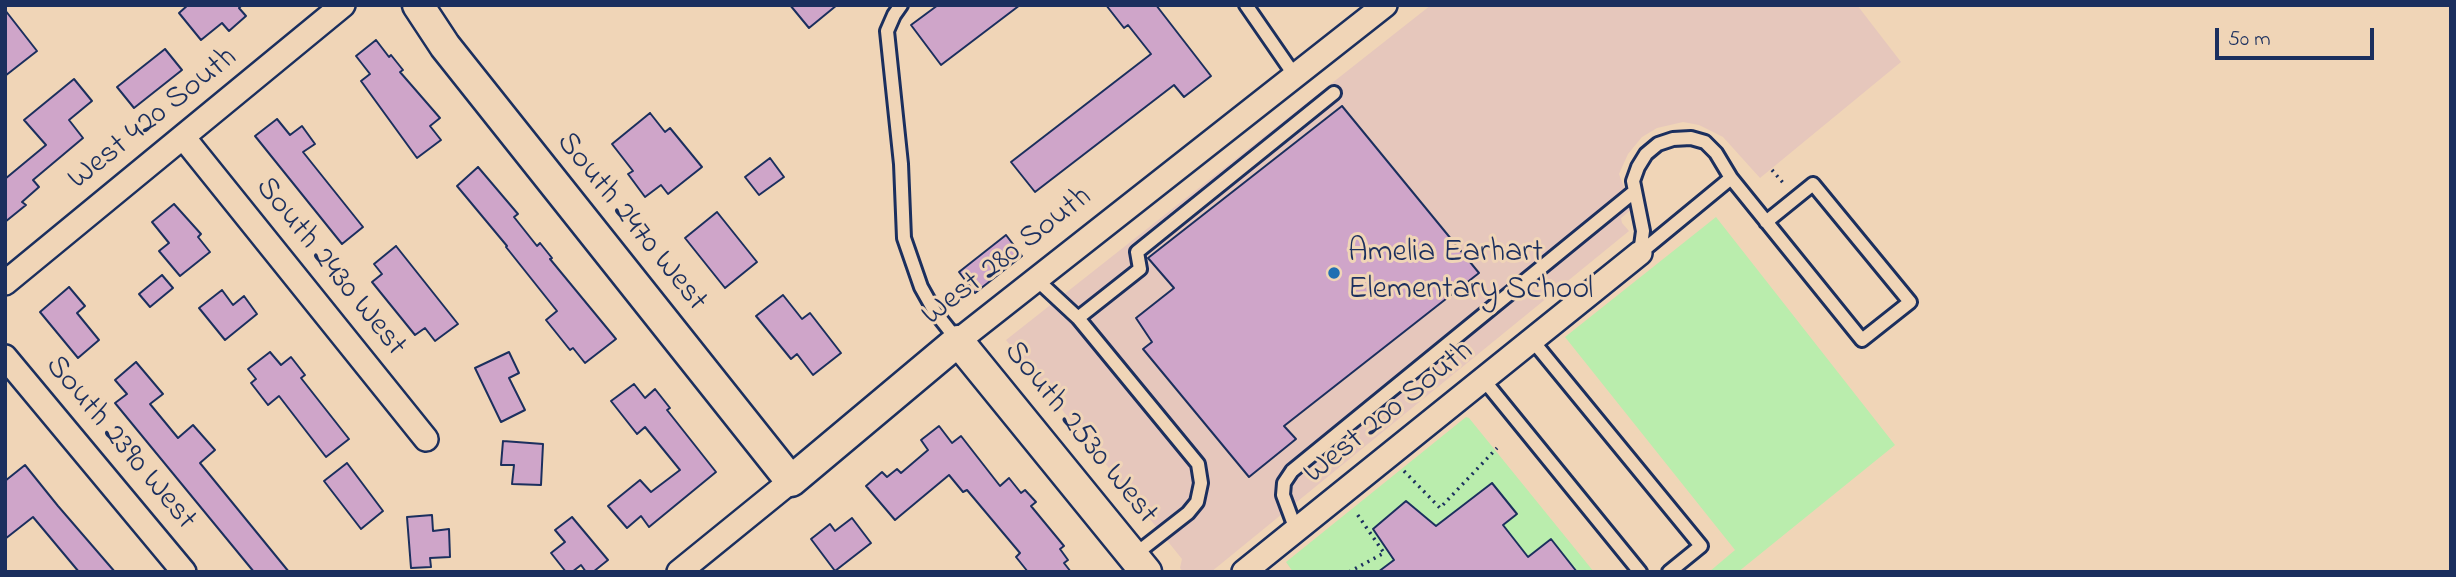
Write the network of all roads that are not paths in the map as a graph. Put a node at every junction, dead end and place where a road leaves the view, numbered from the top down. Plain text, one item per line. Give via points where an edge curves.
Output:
1 (343, 5) edge
2 (418, 5) edge
3 (901, 5) edge
4 (1246, 5) edge
5 (1385, 5) edge
6 (1295, 76) junction
7 (1334, 93) dead end
8 (183, 137) junction
9 (1731, 178) junction
10 (1635, 191) junction
11 (1766, 222) junction
12 (1640, 253) junction
13 (1037, 279) junction
14 (5, 284) edge
15 (1078, 318) junction
16 (1532, 340) junction
17 (958, 341) junction
18 (5, 357) edge
19 (1483, 379) junction
20 (426, 439) dead end
21 (791, 481) junction
22 (1296, 530) junction
23 (1140, 564) edge
24 (184, 572) edge
25 (679, 572) edge
26 (1244, 572) edge
27 (1640, 572) edge
28 (1669, 572) edge

1 - 8 street, West 420 South
2 - 21 street, South 2470 West via 445,46
3 - 17 lane via 887,31 904,238 921,286
4 - 6 lane
5 - 6 street, West 280 South
6 - 13 street, West 280 South
7 - 15 lane via 1137,252 1140,269
8 - 14 street, West 420 South
8 - 20 street, South 2430 West
9 - 10 lane via 1704,142 1673,139 1646,154 1633,181
9 - 11 lane
9 - 12 lane
10 - 12 lane via 1643,232
10 - 22 lane via 1292,471 1283,495
11 - 11 lane via 1862,340 1910,302 1813,184
12 - 16 street, West 200 South
13 - 15 lane
13 - 17 street, West 280 South
15 - 23 lane via 1198,464 1197,502
16 - 19 street, West 200 South
16 - 28 lane via 1701,546
17 - 21 street, West 280 South
17 - 23 street, South 2530 West
18 - 24 street, South 2390 West
19 - 22 street, West 200 South
19 - 27 lane
21 - 25 street, West 280 South
22 - 26 street, West 200 South

